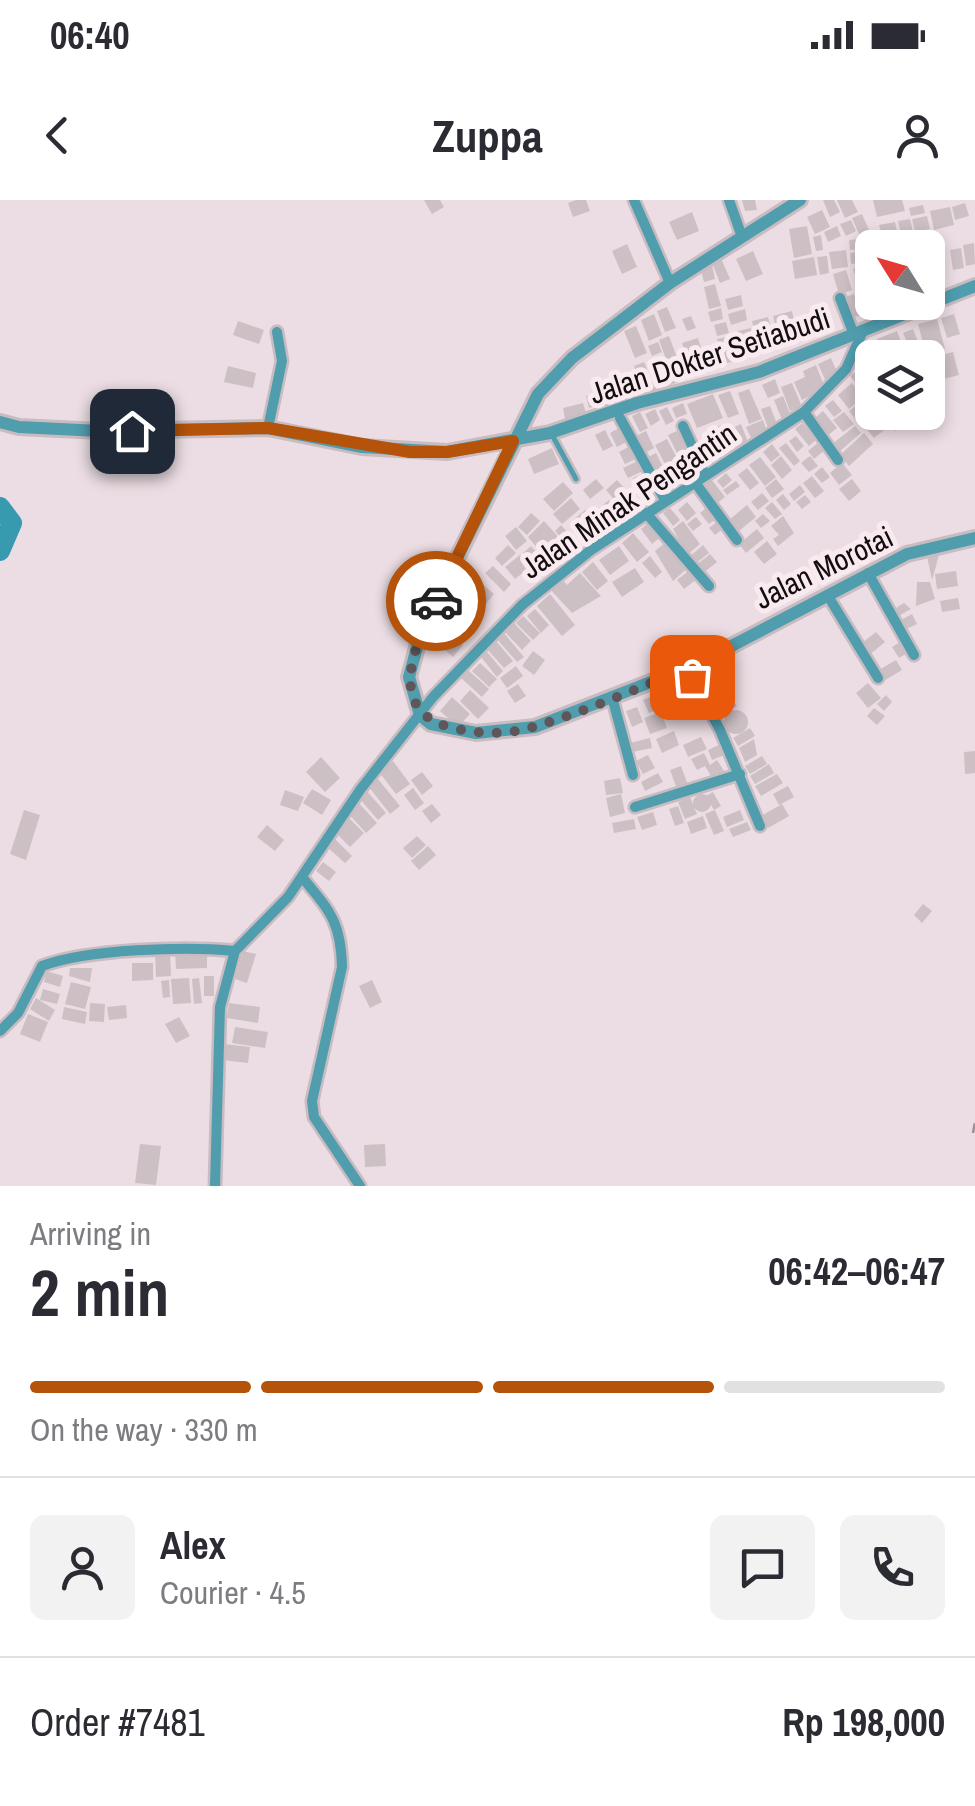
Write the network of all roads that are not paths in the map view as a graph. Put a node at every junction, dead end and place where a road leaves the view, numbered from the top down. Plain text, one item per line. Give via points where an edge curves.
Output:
1 (634, 200) edge
2 (729, 200) edge
3 (800, 200) edge
4 (741, 234) junction
5 (670, 283) junction
6 (975, 286) edge
7 (840, 298) dead end
8 (277, 332) dead end
9 (858, 333) junction
10 (804, 412) junction
11 (620, 418) dead end
12 (0, 422) edge
13 (682, 426) dead end
14 (268, 428) junction
15 (550, 432) junction
16 (513, 441) junction
17 (838, 460) dead end
18 (699, 477) junction
19 (576, 479) dead end
20 (665, 500) junction
21 (646, 513) junction
22 (975, 538) edge
23 (737, 540) dead end
24 (868, 573) junction
25 (709, 586) dead end
26 (828, 596) junction
27 (914, 655) dead end
28 (697, 664) junction
29 (878, 678) dead end
30 (612, 697) junction
31 (420, 715) junction
32 (740, 774) junction
33 (634, 775) dead end
34 (635, 806) dead end
35 (760, 826) dead end
36 (302, 877) junction
37 (235, 951) junction
38 (0, 1031) edge
39 (216, 1186) edge
40 (360, 1186) edge

1 - 5 street
2 - 4 street
3 - 4 street
4 - 5 street
5 - 16 street via 572,358 538,394
6 - 9 street, Jalan Dokter Setiabudi
7 - 9 street
8 - 14 street via 282,361
9 - 10 street, Jalan Minak Pengantin via 846,369
9 - 15 street, Jalan Dokter Setiabudi via 759,372
10 - 17 street
10 - 18 street, Jalan Minak Pengantin
11 - 20 street
12 - 14 street, Jalan Dokter Setiabudi via 100,432
13 - 18 street
14 - 16 street, Jalan Dokter Setiabudi via 410,452
15 - 16 street, Jalan Dokter Setiabudi
15 - 19 lane
16 - 31 street via 422,629 409,677
18 - 20 street, Jalan Minak Pengantin
18 - 23 street
20 - 21 street, Jalan Minak Pengantin
21 - 25 street
21 - 31 street, Jalan Minak Pengantin via 522,606
22 - 24 street, Jalan Morotai via 939,543
24 - 26 street, Jalan Morotai
24 - 27 street
26 - 28 street, Jalan Morotai
26 - 29 street
28 - 30 street, Jalan Morotai
28 - 32 street via 692,677
30 - 31 street, Jalan Morotai via 535,727 494,734 431,724
30 - 33 street
31 - 36 street, Jalan Minak Pengantin
32 - 34 street
32 - 35 street
36 - 37 street, Jalan Minak Pengantin
36 - 40 street via 332,914 342,948 314,1117
37 - 38 street via 160,948 58,960 42,966 18,1013
37 - 39 street via 220,1006

